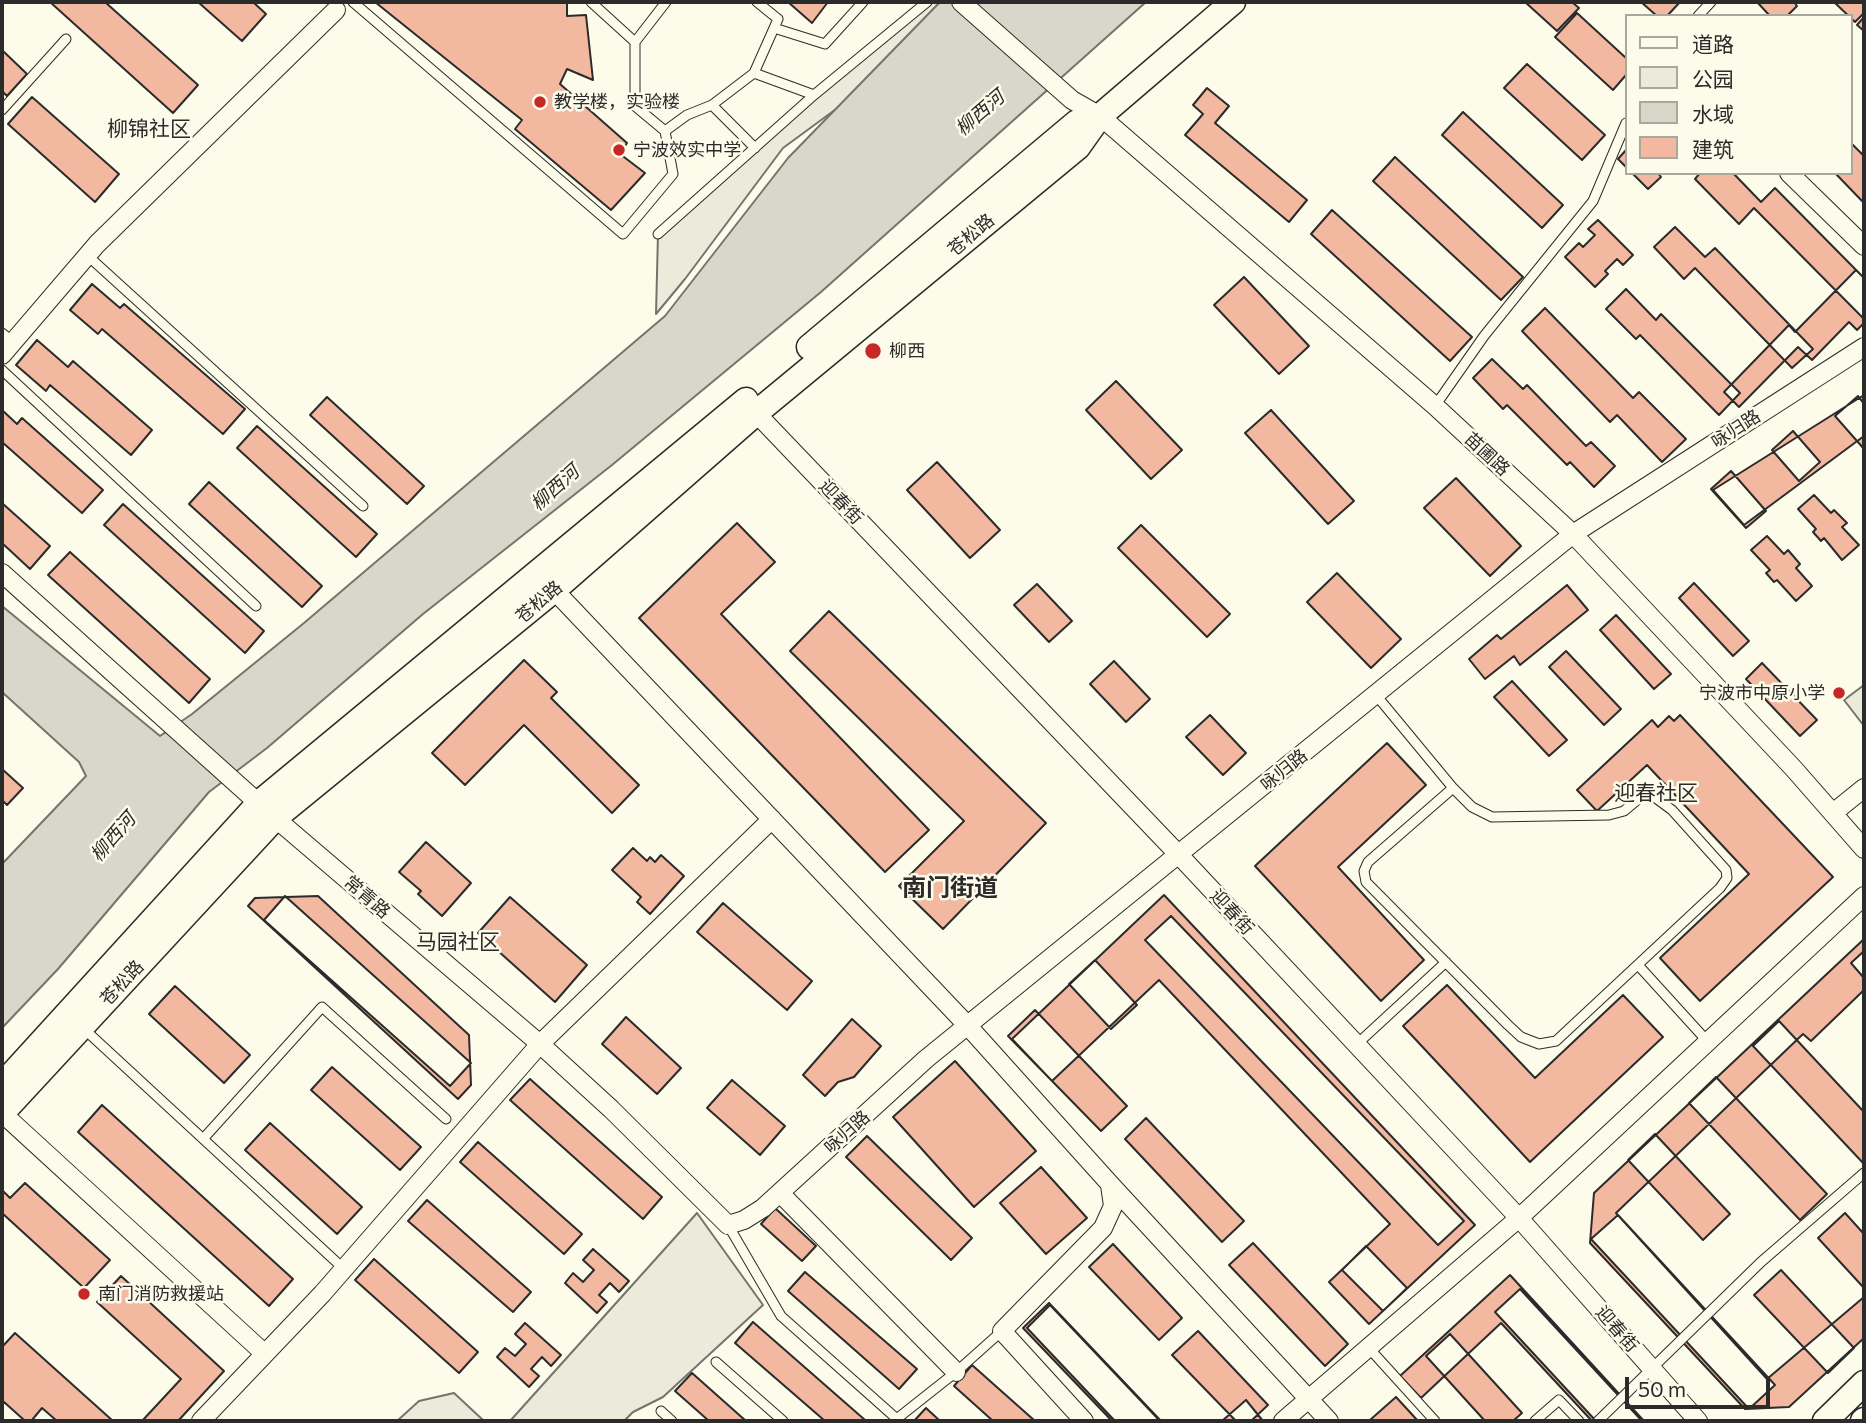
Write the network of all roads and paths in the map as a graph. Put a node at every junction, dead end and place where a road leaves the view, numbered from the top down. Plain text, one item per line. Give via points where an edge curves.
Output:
1 (353, 2) edge
2 (591, 2) edge
3 (666, 2) edge
4 (757, 2) edge
5 (863, 2) edge
6 (927, 2) edge
7 (961, 2) edge
8 (1233, 2) edge
9 (336, 9) dead end
10 (774, 28) junction
11 (66, 39) dead end
12 (635, 42) junction
13 (754, 73) junction
14 (814, 95) junction
15 (712, 105) junction
16 (2, 110) edge
17 (1100, 116) junction
18 (1624, 129) edge
19 (665, 131) junction
20 (755, 148) junction
21 (1791, 175) edge
22 (658, 234) dead end
23 (1864, 246) edge
24 (88, 256) junction
25 (5, 343) edge
26 (1864, 347) edge
27 (2, 370) edge
28 (1435, 406) junction
29 (756, 413) junction
30 (363, 506) dead end
31 (1573, 534) junction
32 (2, 573) edge
33 (554, 590) junction
34 (256, 606) dead end
35 (1376, 695) junction
36 (1453, 788) junction
37 (1864, 788) edge
38 (261, 806) junction
39 (1833, 813) junction
40 (772, 819) junction
41 (1864, 849) edge
42 (1179, 855) junction
43 (1864, 896) edge
44 (1446, 962) junction
45 (1638, 965) junction
46 (968, 1026) junction
47 (82, 1027) junction
48 (1708, 1042) junction
49 (540, 1045) junction
50 (1356, 1045) junction
51 (2, 1085) edge
52 (2, 1113) edge
53 (446, 1119) dead end
54 (203, 1139) junction
55 (1864, 1174) edge
56 (1110, 1184) junction
57 (779, 1193) junction
58 (1519, 1218) junction
59 (728, 1224) junction
60 (344, 1269) junction
61 (1002, 1331) junction
62 (1368, 1347) junction
63 (265, 1354) junction
64 (716, 1362) dead end
65 (1651, 1368) junction
66 (956, 1372) junction
67 (1864, 1383) edge
68 (1308, 1399) junction
69 (661, 1411) dead end
70 (895, 1420) edge
71 (201, 1421) edge
72 (672, 1421) edge
73 (783, 1421) edge
74 (1084, 1421) edge
75 (1283, 1421) edge
76 (1329, 1421) edge
77 (1435, 1421) edge
78 (1535, 1421) edge
79 (1579, 1421) edge
80 (1598, 1421) edge
81 (1698, 1421) edge
82 (1825, 1421) edge

1 - 19 lane via 623,234 673,174
2 - 12 lane
3 - 12 lane
4 - 10 lane via 778,19
5 - 10 lane via 825,44
6 - 14 lane
7 - 17 street, 苗圃路 via 1072,100
8 - 17 main road, 苍松路
9 - 24 street
10 - 13 lane
11 - 16 lane
12 - 19 lane via 635,106
13 - 14 lane
13 - 15 lane
14 - 20 lane
15 - 19 lane
15 - 20 lane
17 - 28 street, 苗圃路
17 - 29 main road, 苍松路 via 1079,146
17 - 38 main road, 苍松路 via 1077,122
18 - 28 lane via 1594,201 1484,336
20 - 22 lane
21 - 23 street
24 - 25 street
24 - 30 lane
26 - 31 street, 咏归路
27 - 34 lane
28 - 31 street, 苗圃路
29 - 33 main road, 苍松路
29 - 42 street, 迎春街
31 - 35 street, 咏归路
31 - 39 street, 苗圃路
32 - 38 street, 常青路
33 - 38 main road, 苍松路
33 - 40 street
35 - 36 lane
35 - 42 street, 咏归路
36 - 44 lane via 1368,862 1364,871 1366,882
36 - 45 lane via 1472,807 1492,817 1609,815 1624,811 1643,795 1653,796 1672,810 1726,870 1727,878
37 - 39 street
38 - 47 main road, 苍松路
38 - 49 street, 常青路
38 - 51 main road, 苍松路
39 - 41 street, 苗圃路
40 - 46 street
40 - 49 street
42 - 46 street, 咏归路
42 - 50 street, 迎春街
43 - 48 street
44 - 45 lane via 1521,1037 1539,1044 1556,1041
44 - 50 lane
45 - 48 lane
46 - 56 street
46 - 57 street, 咏归路
47 - 52 main road, 苍松路
47 - 54 lane
48 - 58 street
49 - 59 street, 常青路
49 - 60 street
50 - 58 street, 迎春街
52 - 63 street
53 - 54 lane via 322,1007
54 - 60 lane
55 - 65 lane via 1761,1262
56 - 61 street via 1113,1206 1103,1228
56 - 68 street
57 - 59 street, 咏归路 via 744,1220
57 - 66 street
58 - 62 street
58 - 65 street, 迎春街
59 - 70 lane via 781,1316
60 - 63 street
61 - 66 lane
61 - 74 street
62 - 68 street
62 - 77 lane
63 - 71 street
64 - 73 lane
65 - 80 lane
65 - 81 street, 迎春街
66 - 70 lane
67 - 82 main road
68 - 75 street
68 - 76 street
69 - 72 lane
78 - 79 lane via 1559,1401

